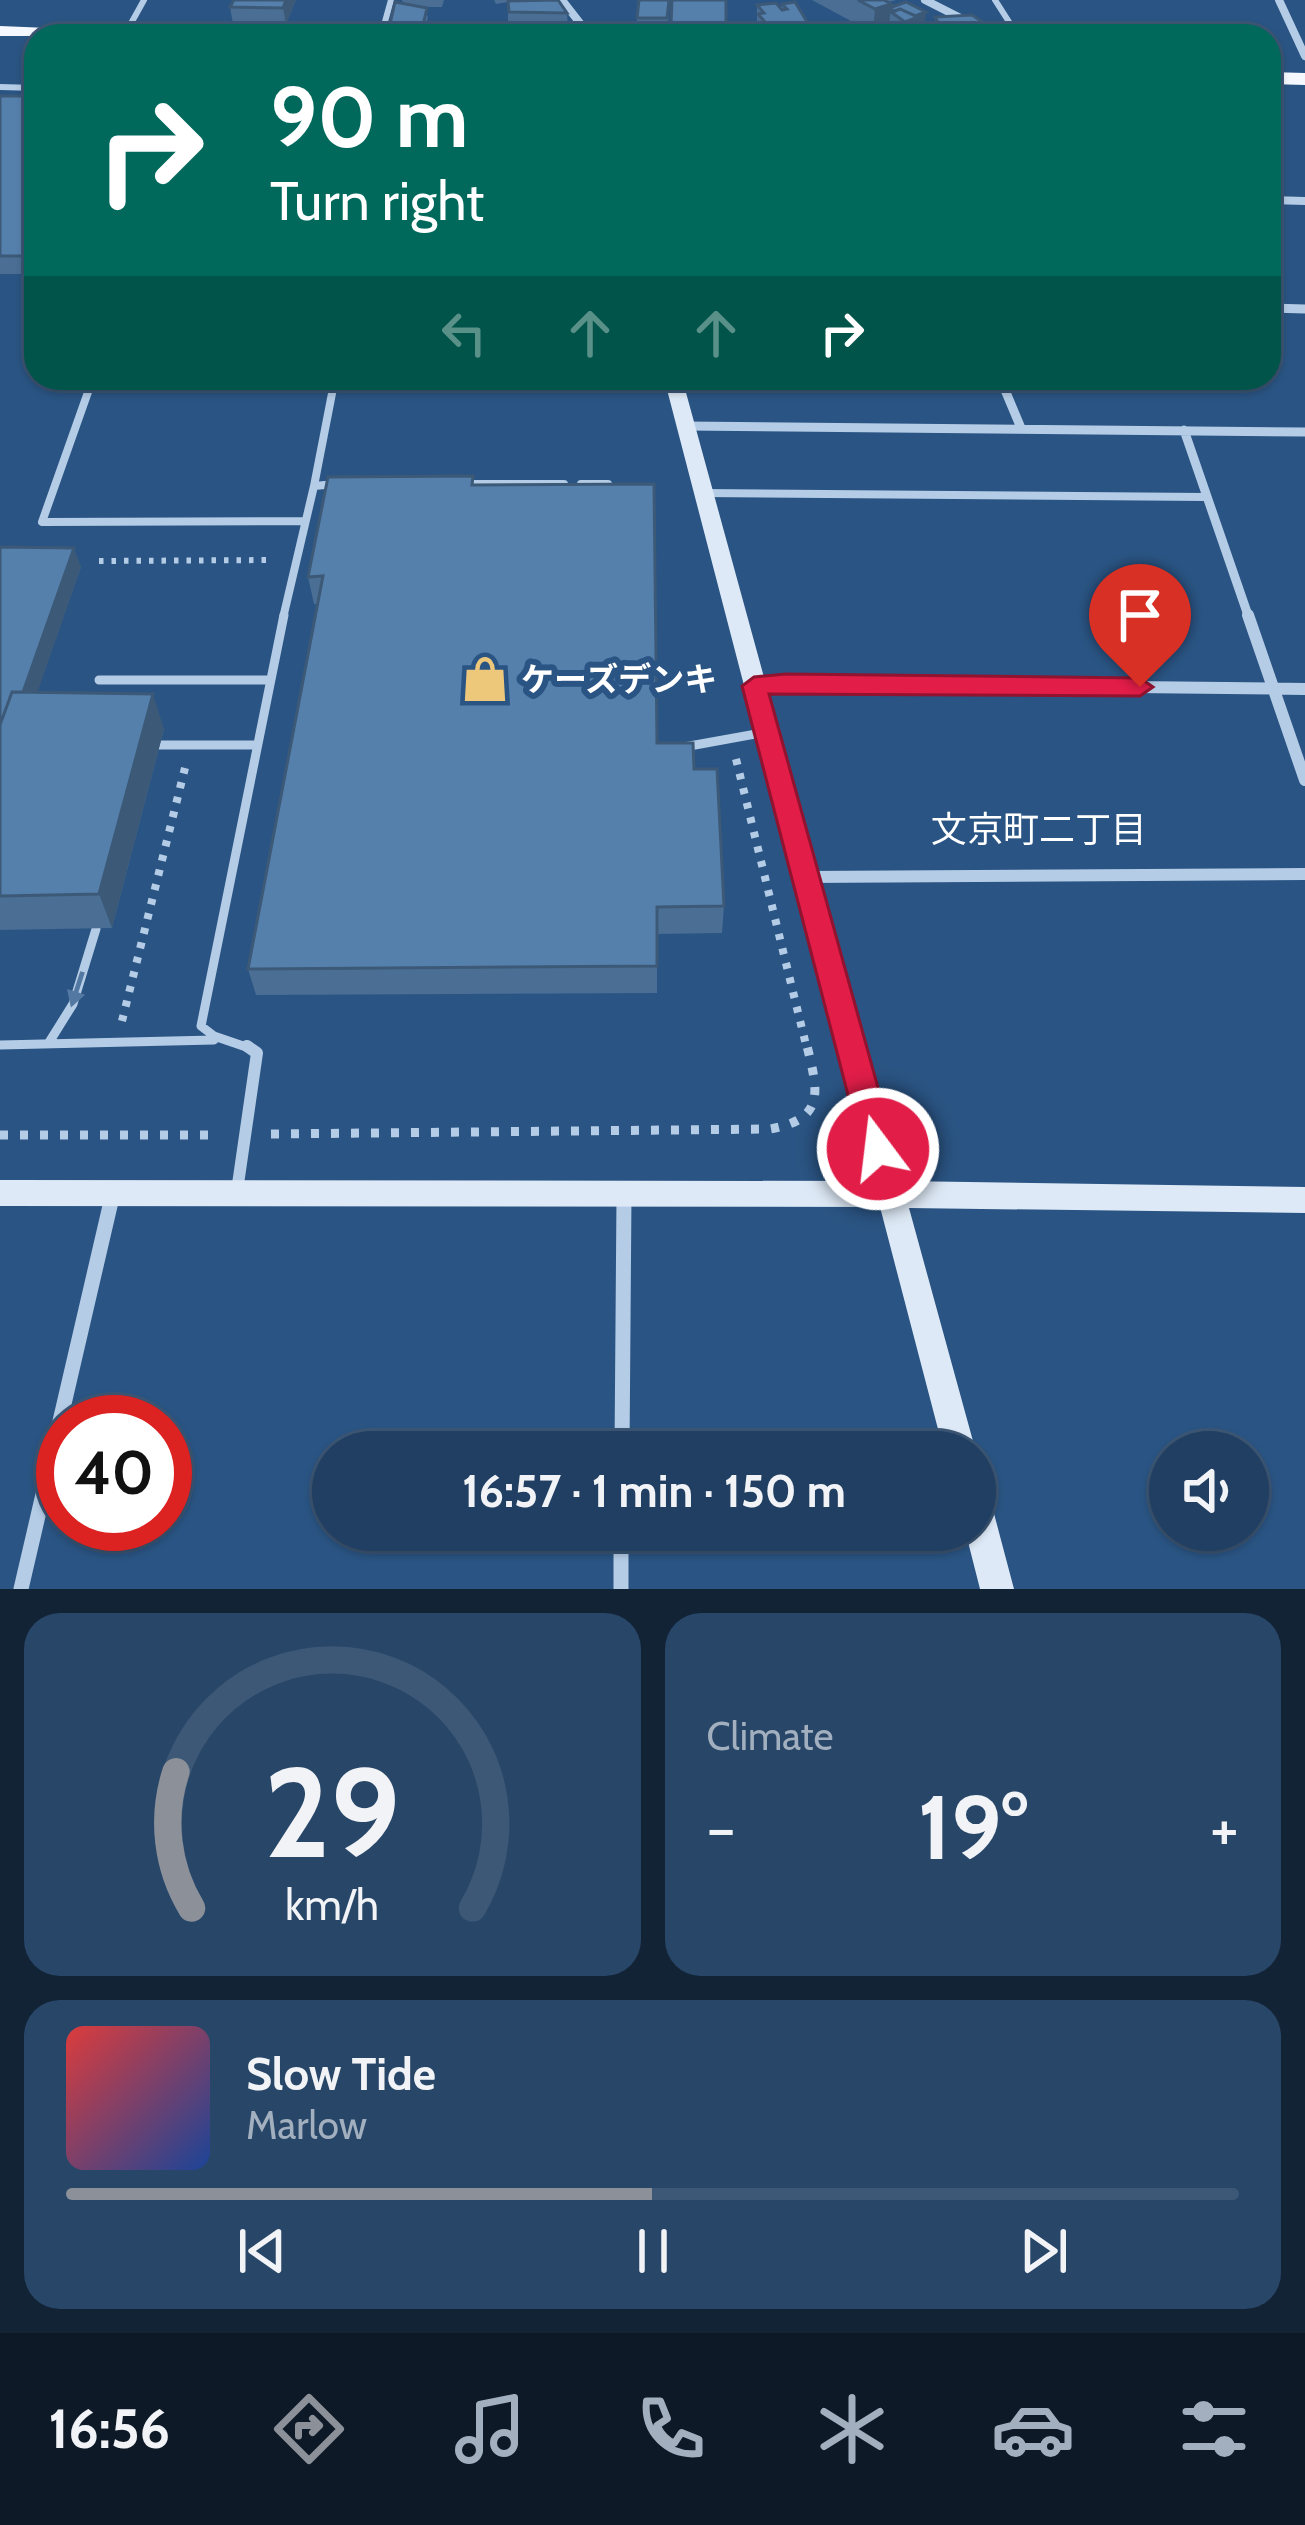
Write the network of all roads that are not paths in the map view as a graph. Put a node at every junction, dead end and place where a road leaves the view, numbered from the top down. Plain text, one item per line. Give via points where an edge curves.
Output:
1 (562, 0) edge
2 (925, 0) edge
3 (1279, 0) edge
4 (581, 24) edge
5 (972, 24) edge
6 (1305, 56) edge
7 (89, 390) edge
8 (333, 390) edge
9 (676, 390) edge
10 (1005, 390) edge
11 (685, 425) junction
12 (1021, 428) junction
13 (1184, 430) junction
14 (1305, 432) edge
15 (357, 484) edge
16 (462, 484) edge
17 (314, 486) junction
18 (703, 493) junction
19 (1206, 496) junction
20 (607, 512) edge
21 (303, 521) junction
22 (99, 680) dead end
23 (270, 680) junction
24 (754, 686) junction
25 (1273, 689) junction
26 (1305, 689) edge
27 (766, 732) junction
28 (157, 745) dead end
29 (255, 745) junction
30 (667, 751) edge
31 (1305, 779) edge
32 (1305, 874) edge
33 (806, 877) junction
34 (96, 928) edge
35 (214, 1040) junction
36 (48, 1044) junction
37 (0, 1045) edge
38 (238, 1191) junction
39 (0, 1193) edge
40 (113, 1193) junction
41 (624, 1193) junction
42 (890, 1194) junction
43 (1305, 1199) edge
44 (622, 1431) edge
45 (954, 1431) edge
46 (621, 1551) edge
47 (987, 1551) edge
48 (21, 1589) edge
49 (621, 1589) edge
50 (998, 1589) edge

1 - 4 street
2 - 5 street
3 - 6 street
7 - 21 lane via 42,521
8 - 17 lane
9 - 11 street
10 - 12 street
11 - 12 street
11 - 18 street
12 - 13 street
13 - 14 street
13 - 19 street
15 - 17 lane
16 - 20 lane via 608,484
17 - 21 lane
18 - 19 lane
18 - 24 street
19 - 25 street
21 - 23 lane
22 - 23 lane
23 - 29 lane
24 - 25 street
24 - 27 street
25 - 26 street
25 - 31 street
27 - 30 lane
27 - 33 street
28 - 29 lane
29 - 35 lane via 202,1016
32 - 33 street
33 - 42 street
34 -> 36 lane via 73,1004
35 - 36 lane
35 - 38 lane via 257,1053
36 - 37 lane
38 - 40 street
38 - 41 street
39 - 40 street
40 - 48 street
41 - 42 street
41 - 44 street
42 - 43 street
42 - 45 street
46 - 49 street
47 - 50 street

